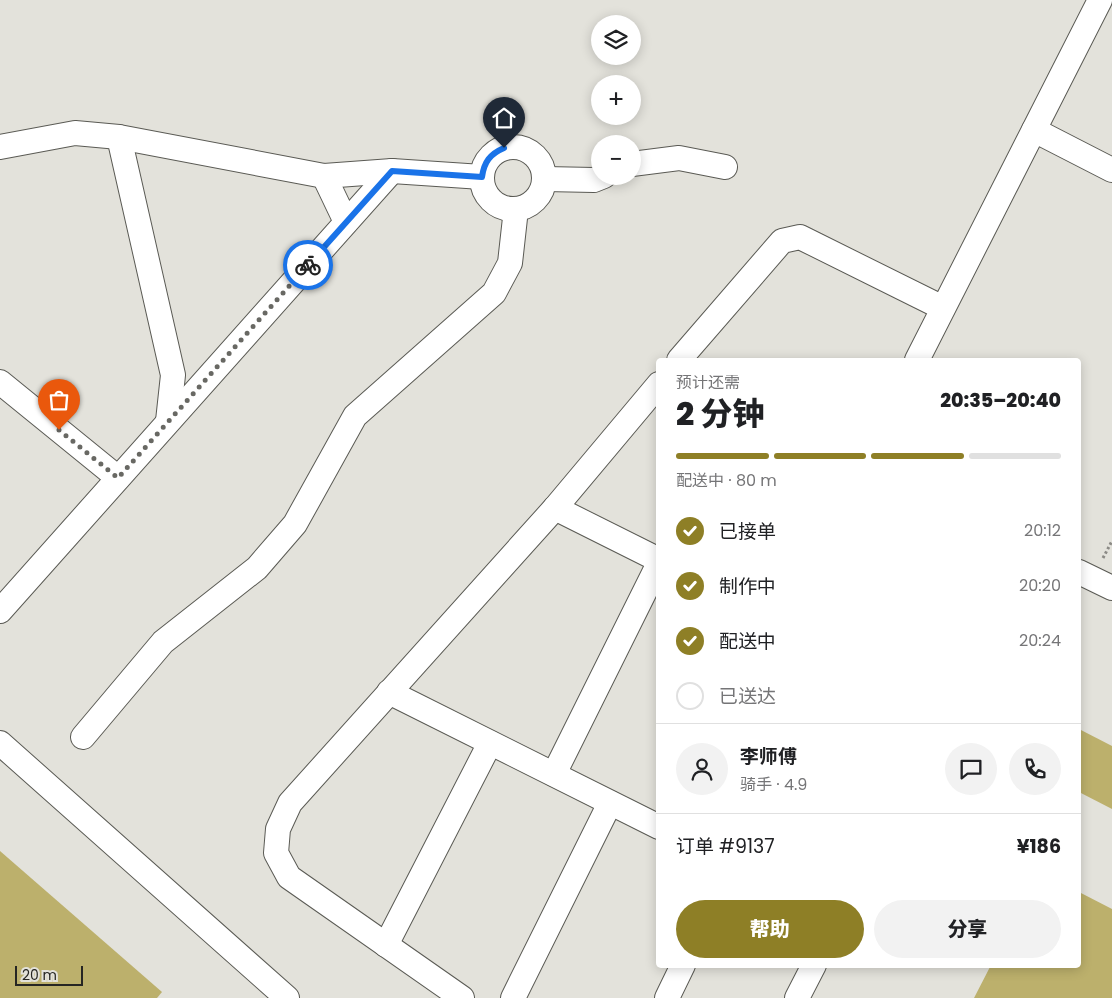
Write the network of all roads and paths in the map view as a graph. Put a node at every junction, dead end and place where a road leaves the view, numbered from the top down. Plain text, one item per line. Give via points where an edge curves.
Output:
1 (1100, 0) edge
2 (1034, 130) junction
3 (118, 137) junction
4 (0, 147) edge
5 (641, 163) edge
6 (725, 166) dead end
7 (1112, 170) edge
8 (392, 171) junction
9 (324, 176) junction
10 (482, 177) junction
11 (545, 179) junction
12 (591, 180) edge
13 (516, 209) junction
14 (346, 222) junction
15 (943, 308) junction
16 (682, 358) edge
17 (918, 358) edge
18 (173, 375) junction
19 (206, 379) junction
20 (0, 382) edge
21 (656, 388) edge
22 (168, 421) junction
23 (118, 478) junction
24 (554, 508) junction
25 (656, 560) edge
26 (656, 568) edge
27 (1081, 573) edge
28 (1112, 588) edge
29 (0, 611) edge
30 (389, 692) junction
31 (83, 737) dead end
32 (0, 743) edge
33 (490, 743) junction
34 (554, 774) junction
35 (610, 803) junction
36 (656, 826) edge
37 (386, 945) junction
38 (682, 968) edge
39 (812, 968) edge
40 (287, 998) edge
41 (462, 998) edge
42 (513, 998) edge
43 (667, 998) edge
44 (797, 998) edge

1 - 2 lane
2 - 7 lane
2 - 15 lane
3 - 4 lane via 75,133
3 - 9 lane
3 - 18 lane
5 - 6 lane via 679,158
8 - 9 lane
8 - 10 lane
8 - 14 lane
9 - 14 lane
10 - 11 lane via 483,167 495,152 514,146 524,148 540,160
10 - 13 lane via 482,187 493,203 502,208
11 - 12 lane
11 - 13 lane via 538,197 531,204
13 - 31 lane via 510,263 494,293 355,416 295,524 257,568 163,642
14 - 19 lane
15 - 16 lane via 800,237 782,241
15 - 17 lane
18 - 19 lane
18 - 22 lane
19 - 22 lane
20 - 23 lane
21 - 24 lane
22 - 23 lane
23 - 29 lane
24 - 25 lane
24 - 30 lane
26 - 34 lane
27 - 28 lane
30 - 33 lane
30 - 37 lane via 290,803 278,829 276,853 289,877
32 - 40 lane
33 - 34 lane
33 - 37 lane
34 - 35 lane
35 - 36 lane
35 - 42 lane
37 - 41 lane
38 - 43 lane
39 - 44 lane

